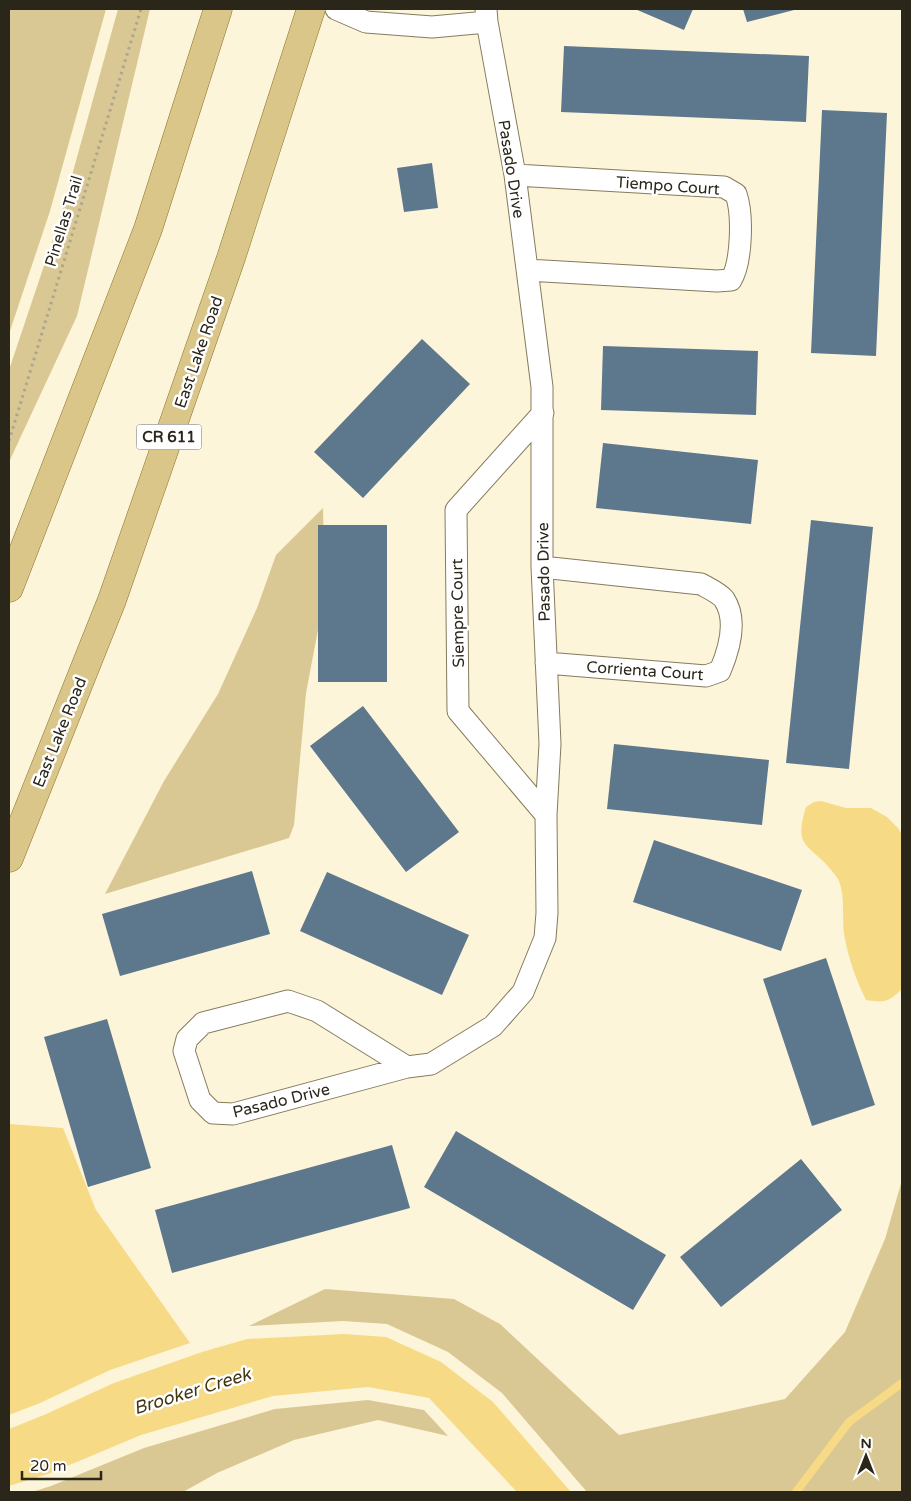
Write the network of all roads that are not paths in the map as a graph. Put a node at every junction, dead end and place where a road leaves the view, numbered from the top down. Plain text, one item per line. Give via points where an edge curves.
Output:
1 (218, 9) edge
2 (311, 9) edge
3 (336, 9) edge
4 (486, 15) edge
5 (515, 175) junction
6 (527, 270) junction
7 (543, 413) junction
8 (542, 567) junction
9 (9, 588) edge
10 (546, 662) junction
11 (546, 815) junction
12 (9, 858) edge
13 (407, 1067) junction

1 - 9 main road via 148,229
2 - 12 main road, East Lake Road / CR 611 via 231,258 112,600
3 - 4 street via 366,22 432,27
4 - 5 street, Pasado Drive
5 - 6 street, Pasado Drive
5 - 6 street, Tiempo Court via 724,187 736,194 740,205 738,261 731,280 716,282
6 - 7 street, Pasado Drive
7 - 8 street, Pasado Drive
7 - 11 street, Siempre Court via 456,510 458,711
8 - 10 street, Pasado Drive
8 - 10 street, Corrienta Court via 701,584 723,598 731,615 727,655 720,671 706,676
10 - 11 street, Pasado Drive via 550,744
11 - 13 street, Pasado Drive via 545,938 524,992 493,1026 431,1064
13 - 13 street, Pasado Drive via 232,1114 213,1113 200,1100 184,1051 187,1039 203,1023 288,1001 317,1010

